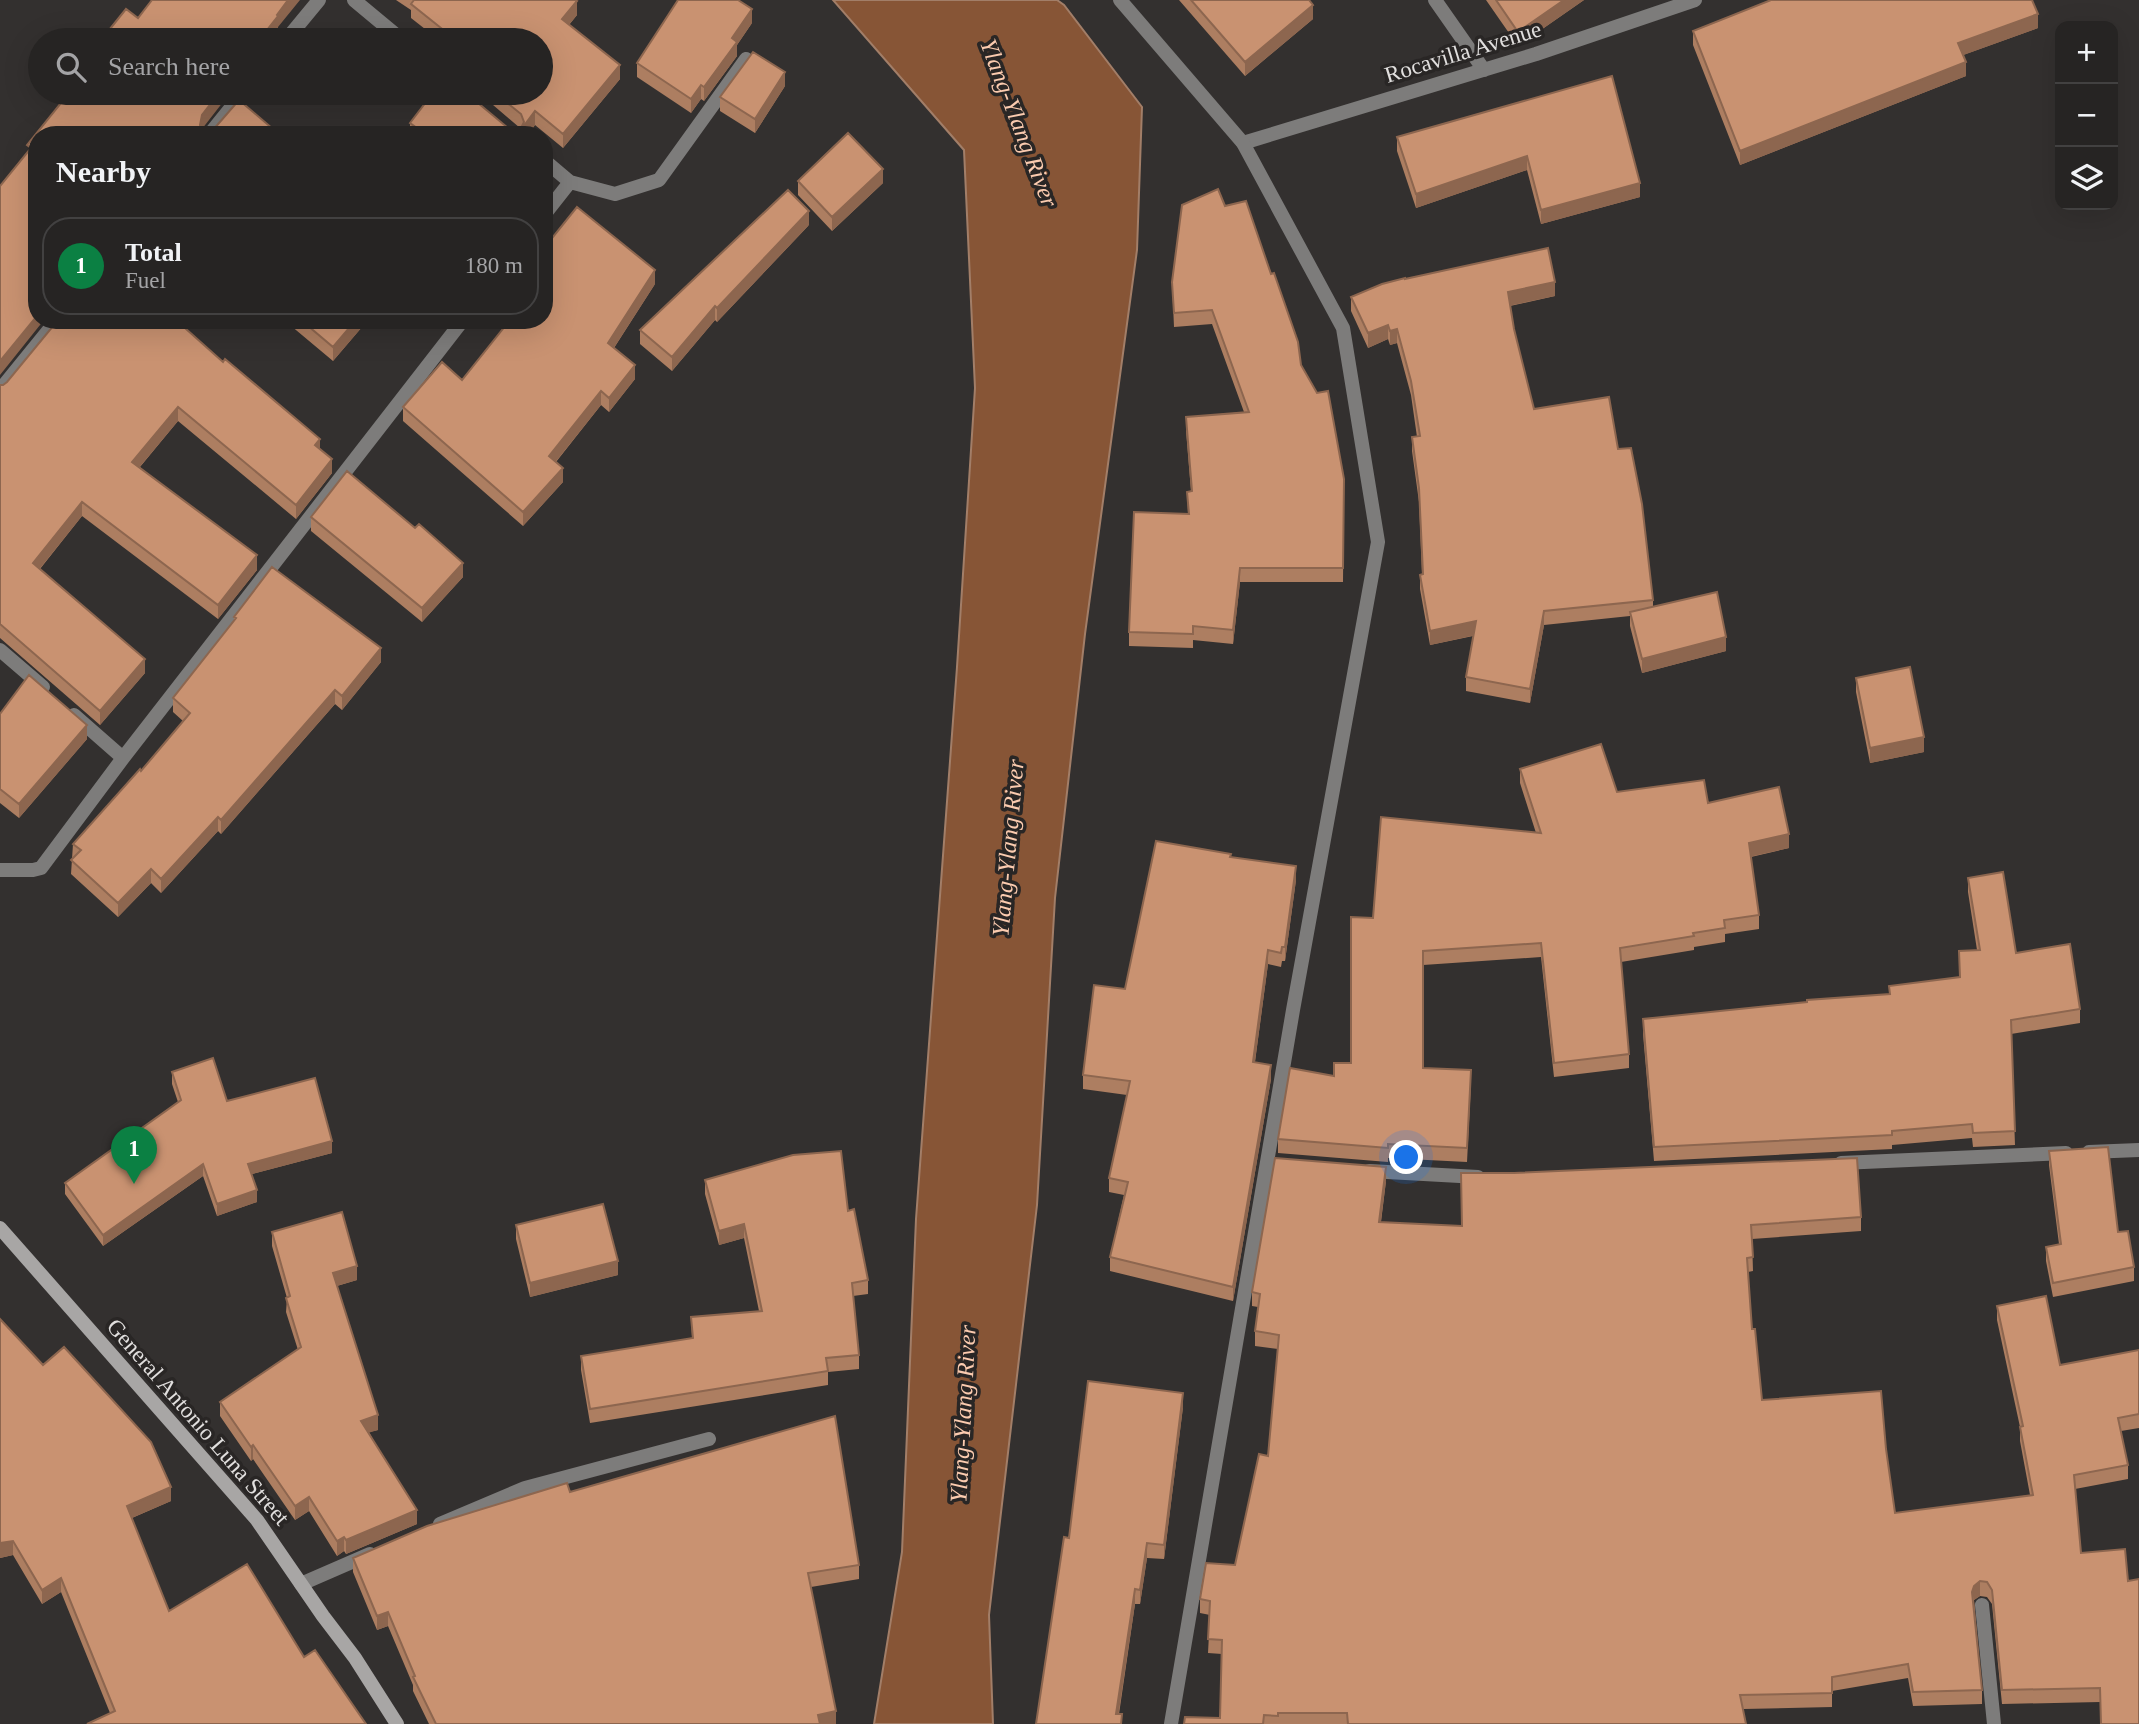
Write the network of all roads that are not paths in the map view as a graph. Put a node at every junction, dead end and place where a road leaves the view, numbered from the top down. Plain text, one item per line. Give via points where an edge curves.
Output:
1 (319, 0) edge
2 (354, 0) edge
3 (1120, 0) edge
4 (1435, 0) edge
5 (1695, 0) edge
6 (296, 28) edge
7 (388, 28) edge
8 (746, 59) edge
9 (1484, 70) junction
10 (233, 105) edge
11 (216, 126) edge
12 (1243, 143) junction
13 (553, 168) edge
14 (570, 182) junction
15 (553, 204) edge
16 (50, 329) edge
17 (456, 329) edge
18 (0, 390) edge
19 (0, 650) edge
20 (123, 758) junction
21 (0, 870) edge
22 (2139, 1150) edge
23 (1820, 1164) edge
24 (1359, 1170) edge
25 (1489, 1177) edge
26 (0, 1228) edge
27 (709, 1440) dead end
28 (425, 1530) edge
29 (388, 1546) edge
30 (301, 1584) junction
31 (1982, 1605) edge
32 (397, 1724) edge
33 (1171, 1724) edge
34 (1994, 1724) edge

1 - 6 street
2 - 7 street
3 - 12 street
4 - 9 street
5 - 9 street, Rocavilla Avenue
8 - 14 street via 659,180 615,194
9 - 12 street, Rocavilla Avenue
10 - 11 street
12 - 33 street via 1343,328 1378,541 1273,1163
13 - 14 street
14 - 15 street
16 - 18 street
17 - 20 street
19 - 20 street
20 - 21 street via 41,867
22 - 23 street
24 - 25 street
26 - 30 main road, General Antonio Luna Street via 257,1520
27 - 28 street via 525,1488
29 - 30 street
30 - 32 main road, General Antonio Luna Street
31 - 34 street

